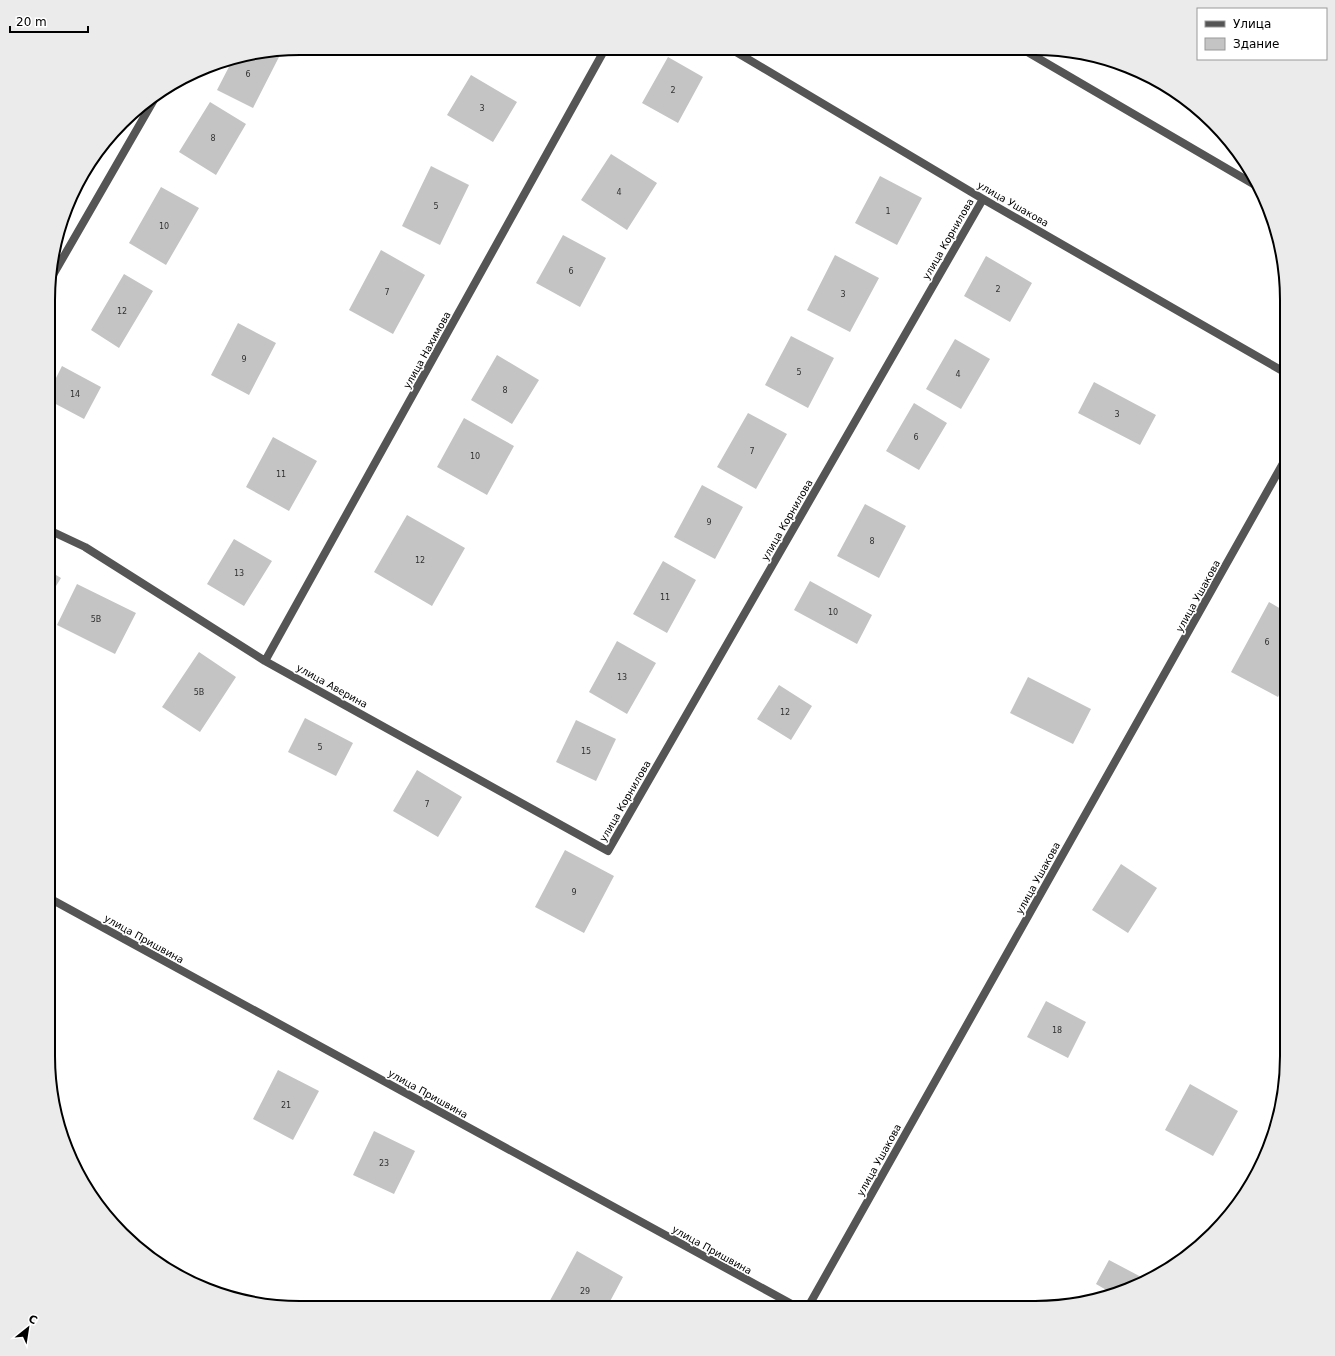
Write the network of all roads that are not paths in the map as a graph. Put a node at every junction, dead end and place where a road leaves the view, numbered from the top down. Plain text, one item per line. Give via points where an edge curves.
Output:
1 (602, 55) edge
2 (741, 55) edge
3 (1033, 55) edge
4 (150, 107) edge
5 (1248, 180) edge
6 (983, 198) junction
7 (57, 268) edge
8 (1280, 369) edge
9 (1280, 469) edge
10 (55, 533) edge
11 (265, 661) junction
12 (608, 851) joint
13 (55, 901) edge
14 (784, 1301) edge
15 (812, 1301) edge

1 - 11 street, улица Нахимова
2 - 6 street, улица Ушакова
3 - 5 street
4 - 7 street
6 - 8 street, улица Ушакова
6 - 12 street, улица Корнилова
9 - 15 street, улица Ушакова
10 - 11 street, улица Аверина via 85,547
11 - 12 street, улица Аверина
13 - 14 street, улица Пришвина

